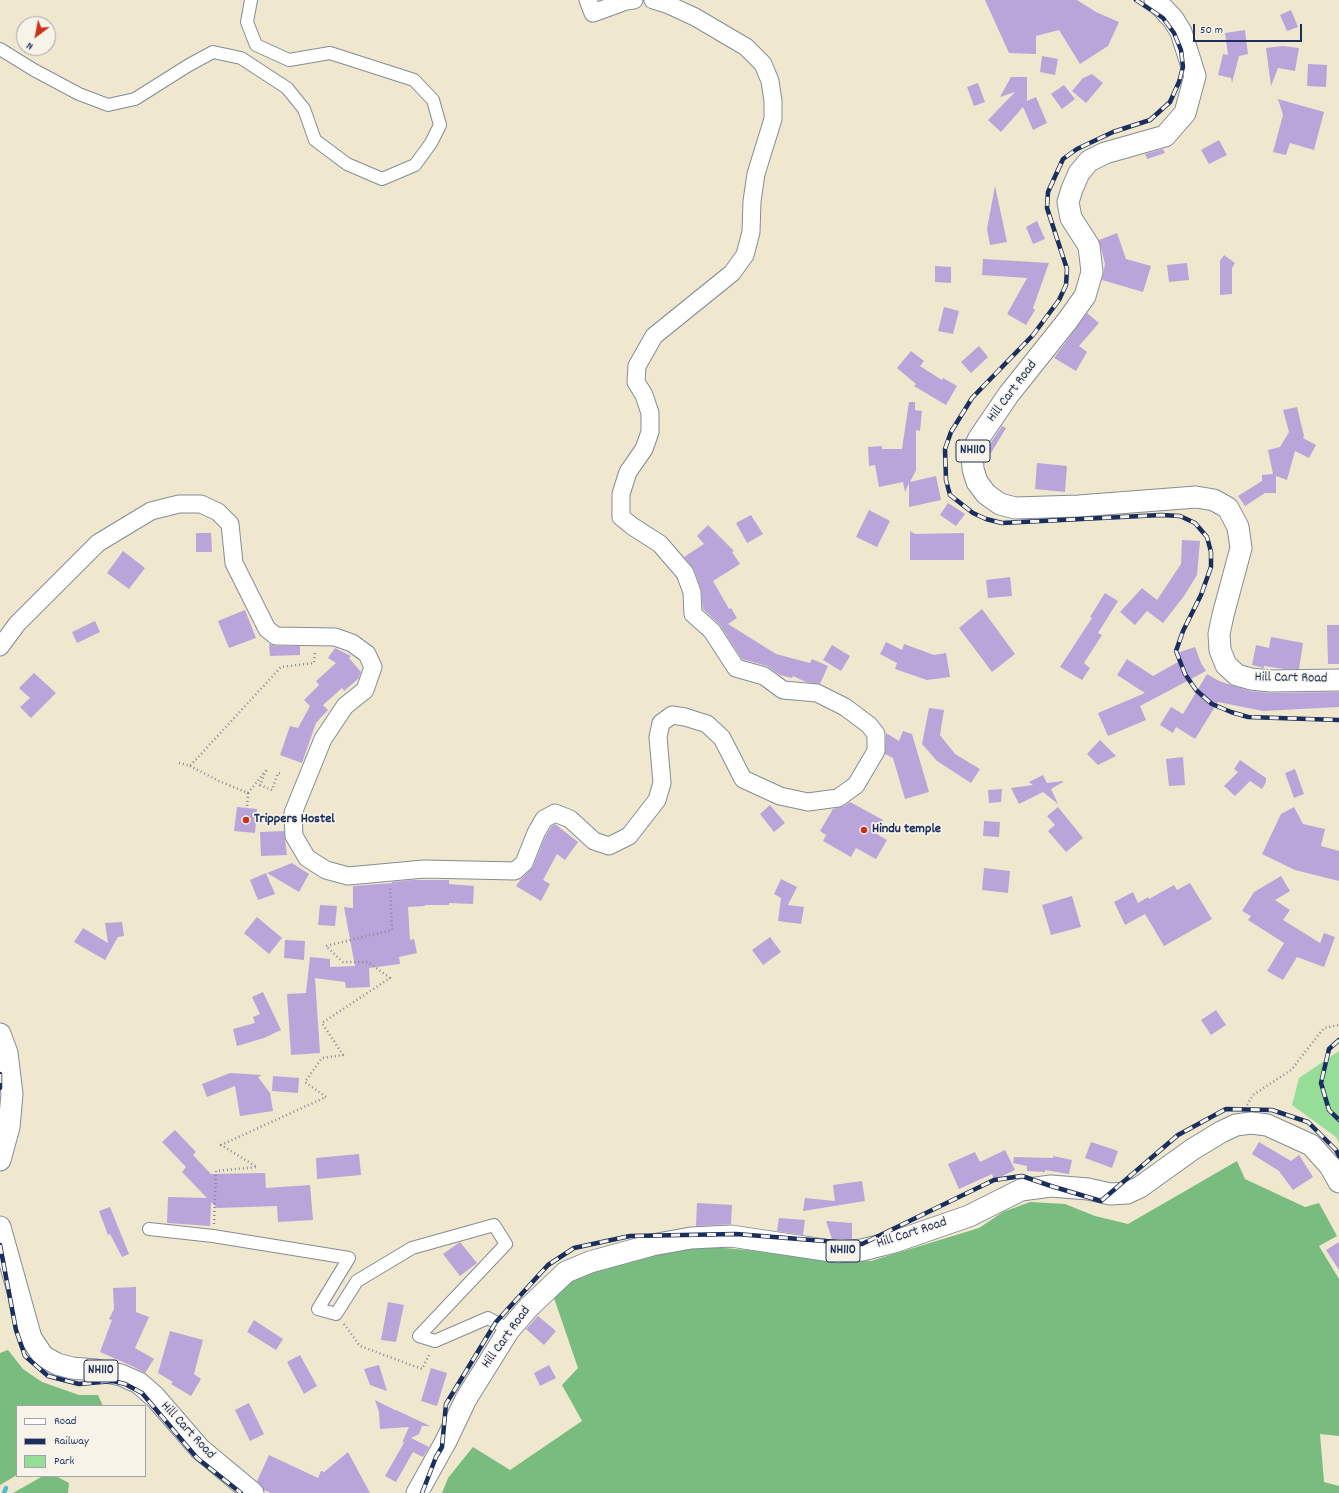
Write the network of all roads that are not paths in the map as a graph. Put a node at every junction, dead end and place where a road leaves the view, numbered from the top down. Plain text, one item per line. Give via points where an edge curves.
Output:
1 (252, 0) edge
2 (588, 0) edge
3 (634, 0) edge
4 (653, 0) edge
5 (1156, 0) edge
6 (0, 49) edge
7 (0, 647) edge
8 (1339, 680) edge
9 (0, 1034) edge
10 (0, 1160) edge
11 (1339, 1182) edge
12 (0, 1227) edge
13 (149, 1229) dead end
14 (509, 1330) junction
15 (253, 1493) edge
16 (417, 1493) edge

1 - 6 street via 247,22 256,45 289,60 330,53 414,80 433,100 440,126 415,165 382,179 348,164 315,140 304,109 287,88 241,58 213,52 135,99 108,105 79,94
2 - 3 main road via 593,14
4 - 7 main road via 695,17 746,47 763,64 770,81 773,119 756,174 751,232 745,255 732,273 654,336 638,366 636,382 650,413 650,432 644,449 628,472 621,494 621,516 660,544 684,573 692,592 693,614 712,631 736,668 764,676 783,690 817,693 845,707 869,725 876,734 876,750 856,785 838,798 808,802 780,796 743,779 722,738 707,724 685,716 672,715 661,723 658,736 662,783 657,800 629,836 609,846 594,841 570,819 556,814 544,819 524,863 515,871 424,869 348,876 326,870 307,858 294,836 293,813 323,739 345,706 366,690 373,667 367,654 352,643 335,637 276,636 267,629 234,563 230,524 218,512 201,504 179,504 151,511 98,543 17,624
5 - 8 highway, Hill Cart Road / NH110 via 1181,32 1195,76 1185,113 1165,136 1105,153 1089,161 1079,173 1068,202 1071,218 1089,246 1092,272 1085,296 1009,394 979,438 972,452 973,468 977,482 986,494 1000,504 1015,508 1196,497 1214,500 1228,508 1238,527 1241,548 1219,634 1220,650 1226,665 1237,674 1251,679
9 - 10 highway via 7,1053 12,1094 9,1127
11 - 14 highway, Hill Cart Road / NH110 via 1330,1166 1311,1145 1267,1125 1236,1125 1216,1135 1140,1187 1127,1193 1110,1194 1051,1186 1021,1190 969,1216 894,1242 862,1250 838,1252 731,1236 691,1238 652,1245 590,1262 566,1272 528,1307
12 - 15 highway, Hill Cart Road / NH110 via 30,1338 43,1356 56,1364 121,1375 139,1383 155,1396 200,1449
13 - 14 street via 213,1236 349,1258 318,1309 336,1314 357,1281 412,1248 494,1225 506,1244 419,1336 435,1341 488,1318
14 - 16 highway, Hill Cart Road / NH110 via 466,1399

